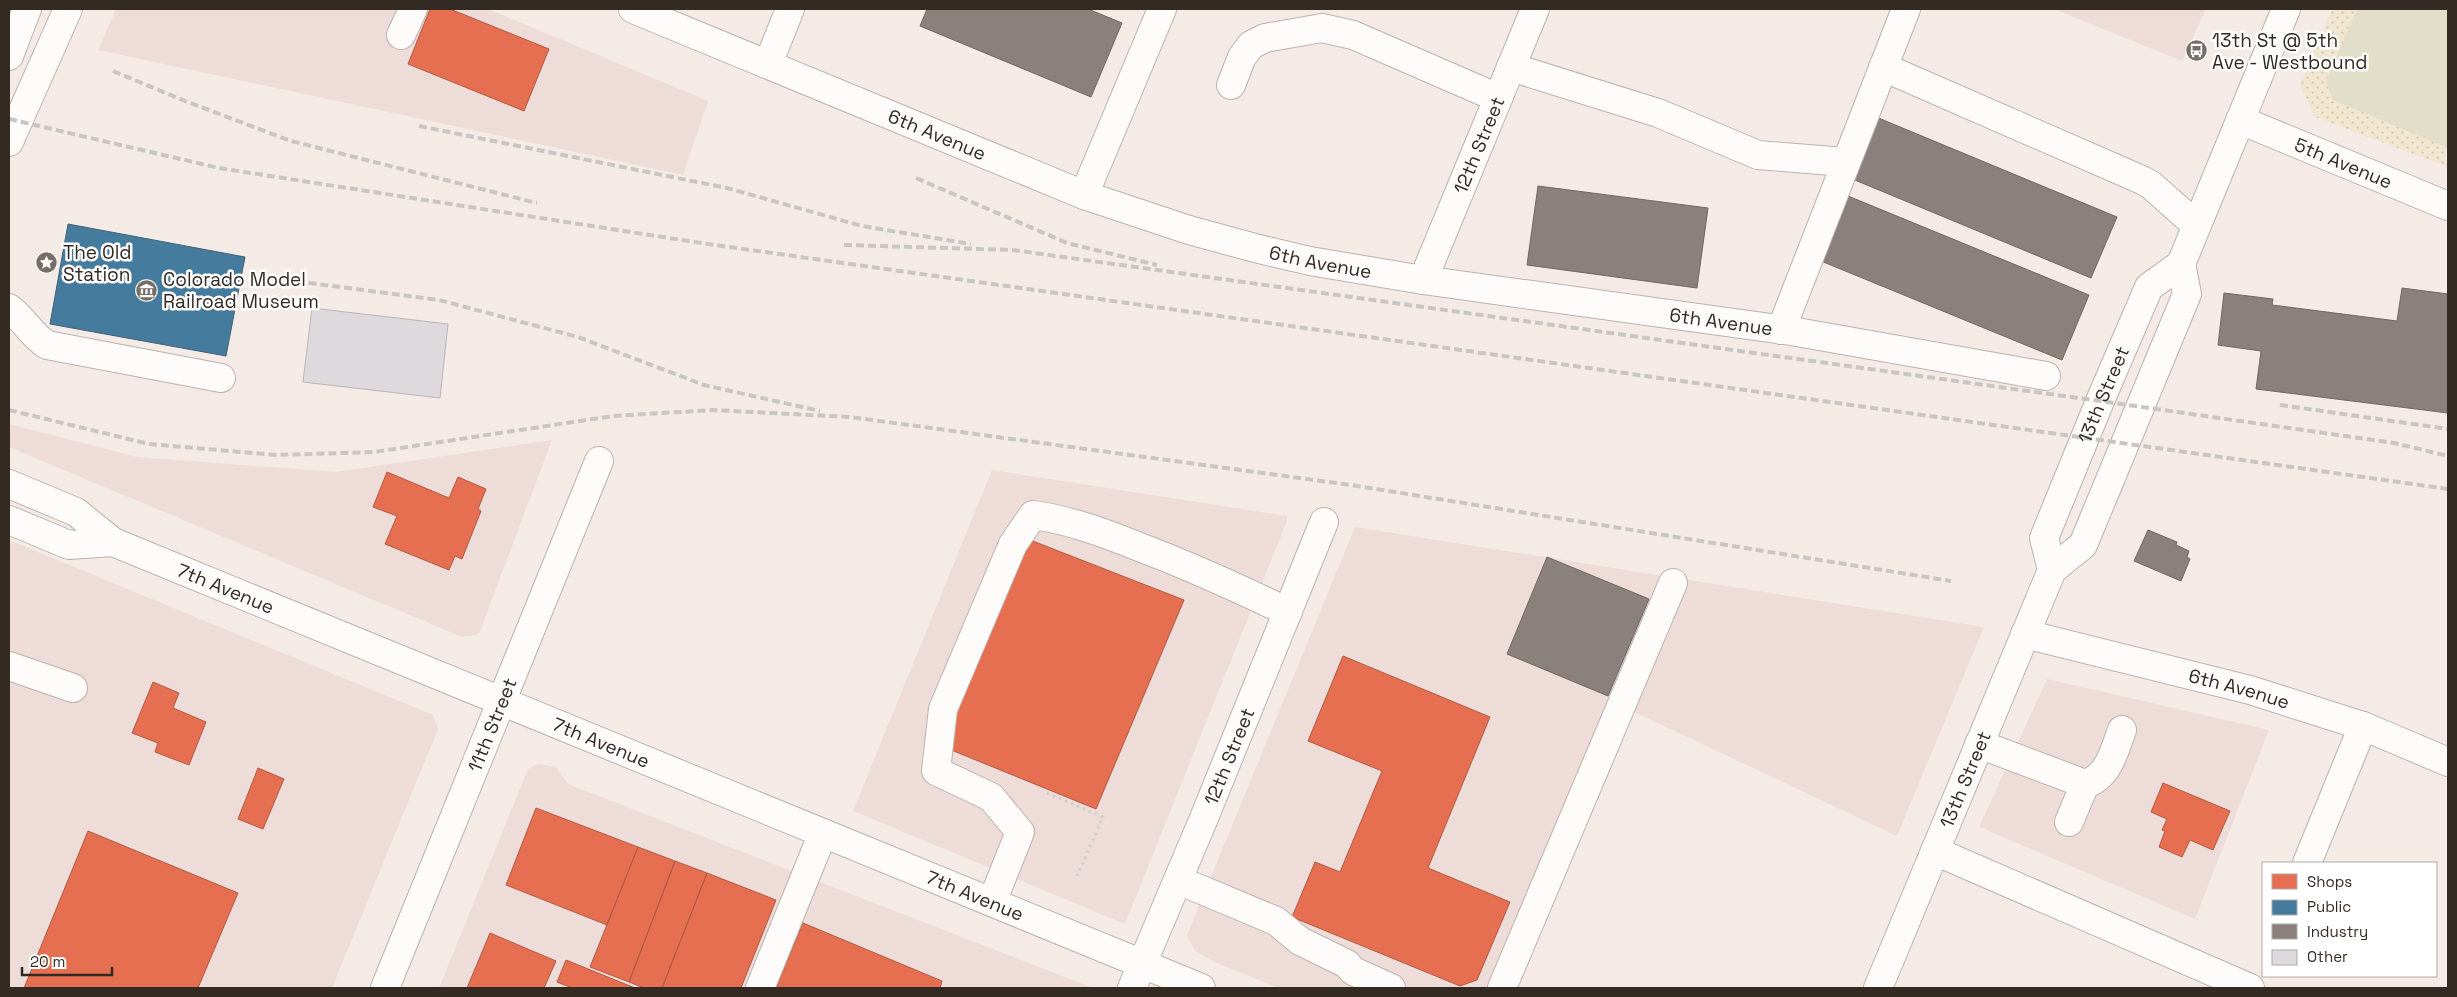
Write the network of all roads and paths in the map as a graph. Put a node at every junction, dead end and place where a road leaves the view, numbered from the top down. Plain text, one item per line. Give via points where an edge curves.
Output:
1 (27, 9) edge
2 (68, 9) edge
3 (413, 9) edge
4 (633, 9) edge
5 (790, 9) edge
6 (1162, 9) edge
7 (1535, 9) edge
8 (1906, 9) edge
9 (2286, 9) edge
10 (401, 35) dead end
11 (11, 46) edge
12 (768, 64) junction
13 (1511, 67) junction
14 (1883, 67) junction
15 (1231, 85) dead end
16 (1498, 98) junction
17 (2240, 120) junction
18 (9, 142) edge
19 (1845, 162) junction
20 (1084, 195) junction
21 (2448, 206) edge
22 (2196, 225) junction
23 (2181, 264) junction
24 (1423, 280) junction
25 (9, 308) edge
26 (1781, 330) junction
27 (2046, 376) dead end
28 (221, 378) dead end
29 (599, 461) dead end
30 (9, 484) edge
31 (9, 520) edge
32 (1324, 522) dead end
33 (113, 542) junction
34 (2052, 570) junction
35 (1673, 582) dead end
36 (1288, 612) junction
37 (2025, 634) junction
38 (9, 666) edge
39 (73, 688) dead end
40 (502, 701) junction
41 (2363, 726) junction
42 (2122, 730) dead end
43 (1979, 744) junction
44 (2448, 762) edge
45 (2085, 784) junction
46 (1047, 793) dead end
47 (2069, 822) dead end
48 (823, 833) junction
49 (1935, 851) junction
50 (2307, 862) edge
51 (1077, 876) dead end
52 (1178, 880) junction
53 (992, 902) junction
54 (2262, 973) edge
55 (1137, 976) edge
56 (385, 988) edge
57 (760, 988) edge
58 (1201, 988) edge
59 (1391, 988) edge
60 (1502, 988) edge
61 (1878, 988) edge
62 (2250, 988) edge
63 (2256, 988) edge

1 - 11 street
2 - 18 street
3 - 10 street
4 - 12 street, 6th Avenue
5 - 12 street
6 - 20 street
7 - 13 street, 12th Street
8 - 14 street
9 - 17 street
12 - 20 street, 6th Avenue
13 - 16 street, 12th Street
13 - 19 street via 1658,113 1758,156
14 - 19 street
14 - 22 street via 2142,180
15 - 16 street via 1242,57 1251,45 1265,38 1322,28 1354,35
16 - 24 street, 12th Street
17 - 21 street, 5th Avenue
17 - 22 street
19 - 26 street
20 - 24 street, 6th Avenue via 1255,248
22 - 23 street
23 - 34 street, 13th Street via 2188,294 2083,546
23 - 34 street, 13th Street via 2149,287 2100,401 2044,538
24 - 26 street, 6th Avenue
25 - 28 street via 33,336 47,345
26 - 27 street, 6th Avenue
29 - 40 street, 11th Street
30 - 33 street, 7th Avenue via 76,512
31 - 33 street via 69,545
32 - 36 street, 12th Street
33 - 40 street, 7th Avenue
34 - 37 street, 13th Street
35 - 60 street
36 - 52 street, 12th Street
36 - 53 street via 1208,573 1128,542 1062,519 1033,515 1013,544 943,709 936,771 991,797 1020,832
37 - 41 street, 6th Avenue via 2250,690
37 - 43 street, 13th Street
38 - 39 street
40 - 48 street, 7th Avenue
40 - 56 street, 11th Street
41 - 44 street, 6th Avenue
41 - 50 street
42 - 45 street via 2102,775
43 - 45 street
43 - 49 street, 13th Street
45 - 47 street
46 - 51 path via 1103,817
48 - 53 street, 7th Avenue
48 - 57 street
49 - 61 street, 13th Street
49 - 62 street
52 - 55 street, 12th Street
52 - 59 street via 1276,921 1300,942
53 - 55 street, 7th Avenue
54 - 63 street
55 - 58 street, 7th Avenue

